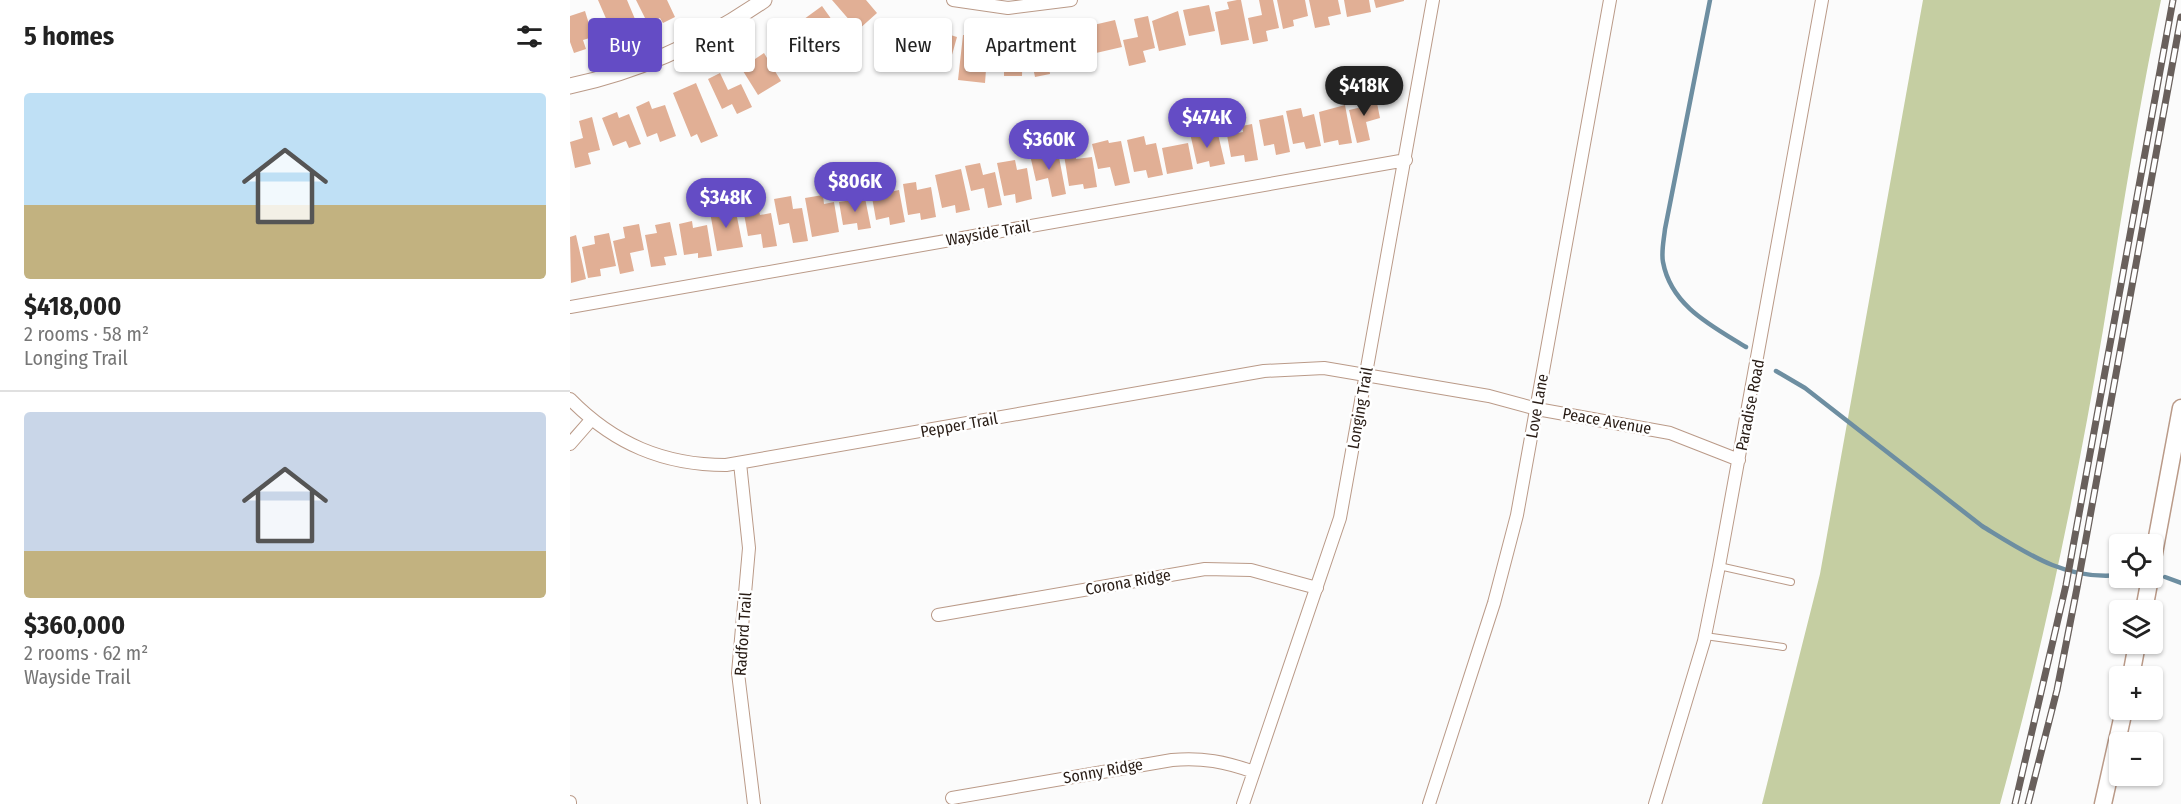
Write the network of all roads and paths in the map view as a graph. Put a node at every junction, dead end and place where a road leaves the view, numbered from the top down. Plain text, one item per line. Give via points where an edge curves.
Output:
1 (764, 0) edge
2 (953, 0) edge
3 (1071, 0) edge
4 (1433, 0) edge
5 (1610, 0) edge
6 (1822, 0) edge
7 (570, 86) edge
8 (1406, 160) junction
9 (570, 307) edge
10 (1366, 375) junction
11 (570, 399) edge
12 (2181, 408) edge
13 (1537, 409) junction
14 (591, 420) junction
15 (570, 444) edge
16 (1739, 460) junction
17 (740, 463) junction
18 (2158, 534) edge
19 (1719, 566) junction
20 (1791, 582) dead end
21 (1317, 588) junction
22 (938, 615) dead end
23 (1705, 636) junction
24 (1783, 648) dead end
25 (2122, 720) edge
26 (1254, 771) junction
27 (952, 798) dead end
28 (754, 804) edge
29 (1243, 804) edge
30 (1429, 804) edge
31 (1655, 804) edge
32 (2103, 804) edge

1 - 7 street via 687,47 636,68
2 - 3 street via 1008,8
4 - 8 street, Longing Trail
5 - 13 street, Love Lane
6 - 16 street, Paradise Road
8 - 9 street, Wayside Trail
8 - 10 street, Longing Trail
10 - 13 street, Peace Avenue via 1489,396
10 - 17 street, Pepper Trail via 1324,368 1264,371
10 - 21 street, Longing Trail via 1340,519
11 - 14 street, Pepper Trail
12 - 18 main road
13 - 16 street, Peace Avenue via 1649,428
13 - 30 street, Love Lane via 1517,515 1497,592
14 - 15 street
14 - 17 street, Pepper Trail via 630,446 668,459 707,465
16 - 19 street, Paradise Road
17 - 28 street, Radford Trail via 749,548 738,673
19 - 20 lane
19 - 23 street, Paradise Road
21 - 22 street, Corona Ridge via 1251,570 1205,569
21 - 26 street, Longing Trail
23 - 24 lane
23 - 31 street, Paradise Road
25 - 32 main road
26 - 27 street, Sonny Ridge via 1222,761 1172,760
26 - 29 street, Longing Trail

